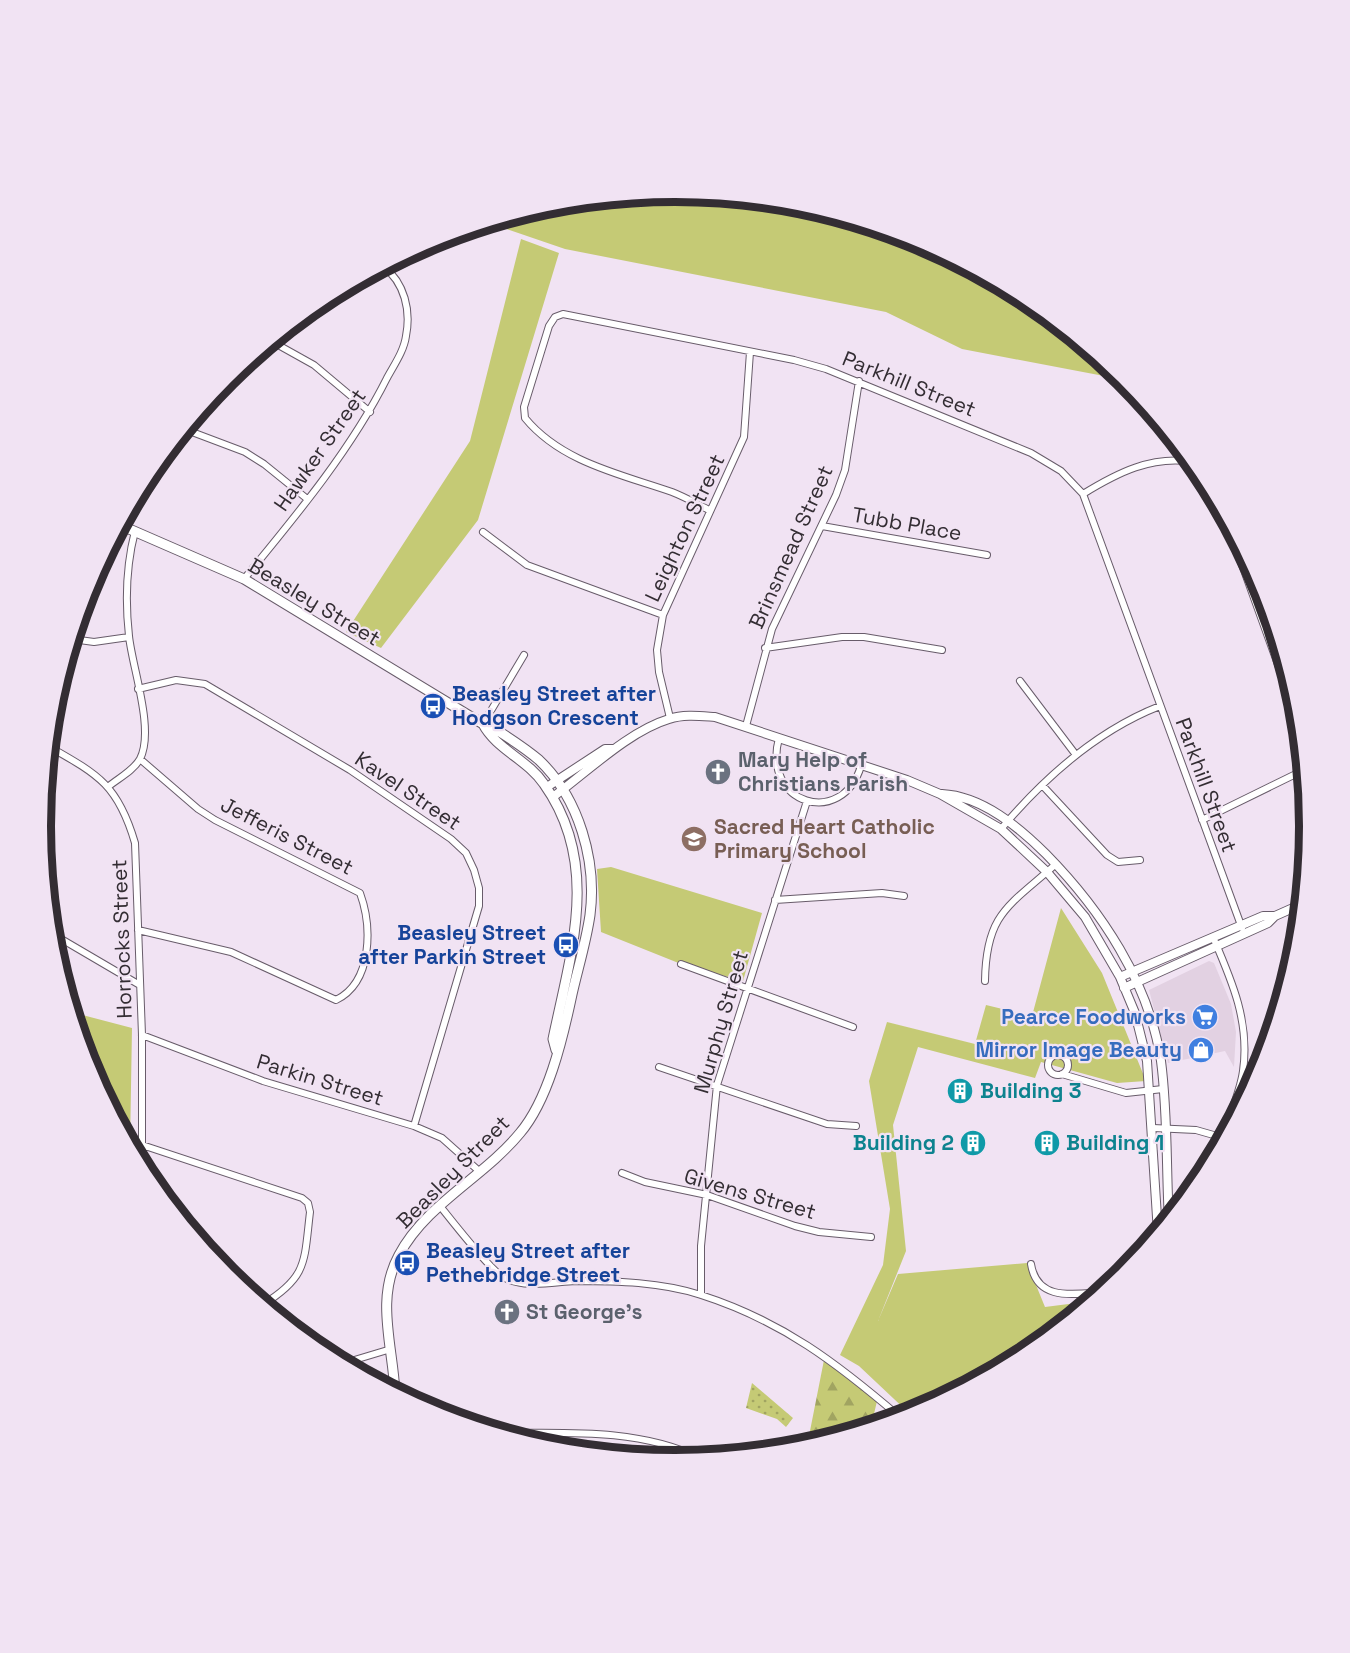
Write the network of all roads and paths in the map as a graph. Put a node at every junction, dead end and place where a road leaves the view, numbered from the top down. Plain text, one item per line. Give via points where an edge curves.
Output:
1 (388, 273) edge
2 (278, 345) edge
3 (750, 352) junction
4 (859, 381) junction
5 (370, 412) junction
6 (192, 432) edge
7 (1181, 462) edge
8 (1083, 494) junction
9 (306, 498) junction
10 (710, 510) junction
11 (822, 526) junction
12 (127, 528) edge
13 (135, 531) junction
14 (483, 532) dead end
15 (987, 555) dead end
16 (1245, 573) edge
17 (244, 579) junction
18 (663, 615) junction
19 (129, 637) junction
20 (80, 640) edge
21 (765, 648) junction
22 (942, 650) dead end
23 (1273, 650) joint
24 (524, 655) dead end
25 (1276, 658) edge
26 (1020, 681) dead end
27 (138, 689) junction
28 (1160, 706) junction
29 (670, 718) junction
30 (483, 724) junction
31 (746, 726) junction
32 (779, 738) junction
33 (614, 749) junction
34 (55, 750) edge
35 (1076, 755) junction
36 (140, 759) junction
37 (861, 766) junction
38 (1297, 774) edge
39 (555, 781) junction
40 (1042, 785) junction
41 (109, 786) junction
42 (547, 787) junction
43 (562, 790) junction
44 (940, 794) junction
45 (553, 797) junction
46 (807, 801) junction
47 (1009, 820) junction
48 (1202, 820) junction
49 (1001, 830) junction
50 (1140, 860) dead end
51 (1056, 864) junction
52 (1047, 872) junction
53 (904, 896) dead end
54 (775, 900) junction
55 (1294, 907) edge
56 (1243, 929) junction
57 (138, 930) junction
58 (1213, 937) junction
59 (61, 939) edge
60 (1217, 946) junction
61 (681, 964) dead end
62 (1132, 972) junction
63 (1120, 977) junction
64 (985, 981) dead end
65 (1137, 982) junction
66 (138, 984) junction
67 (746, 987) junction
68 (1125, 988) junction
69 (853, 1026) dead end
70 (142, 1035) junction
71 (556, 1050) junction
72 (659, 1067) dead end
73 (1062, 1074) dead end
74 (717, 1085) junction
75 (1163, 1089) junction
76 (1150, 1090) junction
77 (1233, 1107) edge
78 (414, 1126) junction
79 (856, 1126) dead end
80 (1153, 1128) junction
81 (1166, 1129) junction
82 (1217, 1136) edge
83 (142, 1145) junction
84 (142, 1150) edge
85 (479, 1171) junction
86 (622, 1173) dead end
87 (707, 1195) junction
88 (440, 1206) junction
89 (1168, 1209) edge
90 (1157, 1221) edge
91 (871, 1237) dead end
92 (1031, 1264) dead end
93 (1089, 1293) edge
94 (701, 1295) junction
95 (269, 1300) edge
96 (392, 1349) junction
97 (353, 1361) edge
98 (394, 1384) edge
99 (893, 1411) edge
100 (529, 1433) edge
101 (677, 1450) edge

1 - 5 street, Hawker Street via 402,288 407,334
2 - 5 street via 314,364
3 - 4 street, Parkhill Street via 794,360
3 - 10 street, Leighton Street via 744,437
3 - 10 street, Parkhill Street via 563,314 549,326 524,407 525,418 531,425 574,457 675,493
4 - 8 street, Parkhill Street via 1046,460
4 - 11 street, Brinsmead Street via 845,470
5 - 9 street, Hawker Street
6 - 9 street via 245,452
7 - 8 street via 1158,461 1132,467
8 - 28 street, Parkhill Street
9 - 17 street, Hawker Street
10 - 18 street, Leighton Street
11 - 15 street, Tubb Place
11 - 21 street, Brinsmead Street
12 - 13 main road, Beasley Street
13 - 17 main road, Beasley Street
13 - 19 street via 128,558
14 - 18 street via 526,565
16 - 23 street
17 - 30 main road, Beasley Street
18 - 29 street, Leighton Street via 659,672
19 - 20 street
19 - 27 street
21 - 22 street via 864,636
21 - 31 street, Brinsmead Street
23 - 25 street
24 - 30 street
26 - 35 street
27 - 36 street via 144,733
27 - 78 street, Kavel Street via 176,680 205,684 350,770 466,853 479,888 479,906
28 - 35 street via 1127,721
28 - 48 street, Parkhill Street
29 - 31 street via 715,717
29 - 33 street
30 - 39 main road, Beasley Street via 537,759
30 - 42 main road, Beasley Street via 487,733 530,766
31 - 32 street
32 - 37 street
32 - 46 street via 775,757 778,774 795,795
33 - 39 street via 605,749
33 - 43 street
34 - 41 street, Horrocks Street
35 - 40 street
36 - 41 street
36 - 57 street, Jefferis Street via 215,820 360,893 368,942 353,986 336,1000 231,952
37 - 44 street
37 - 46 street via 856,782 845,794 828,802
38 - 48 street
39 - 42 street
39 - 43 main road, Beasley Street
40 - 47 street
40 - 50 street via 1107,855 1118,862
41 - 57 street, Horrocks Street via 128,820 135,843
42 - 45 main road, Beasley Street
43 - 45 street
43 - 71 main road, Beasley Street via 583,833 591,886 586,934 563,1038
44 - 47 street via 957,795
44 - 49 street
45 - 71 main road, Beasley Street via 571,839 579,898 553,1039
46 - 54 street, Murphy Street
47 - 49 street
47 - 51 street
48 - 56 street, Parkhill Street
49 - 52 street
51 - 52 street
51 - 62 street via 1095,910
52 - 63 street via 1085,917
52 - 64 street via 997,919 988,942
53 - 54 street via 882,893
54 - 67 street, Murphy Street
55 - 56 street via 1275,915 1268,923
56 - 58 street
56 - 60 street
57 - 66 street, Horrocks Street
58 - 60 street
58 - 62 street
59 - 66 street
60 - 65 street
60 - 77 street via 1239,998 1244,1041 1243,1072
61 - 67 street
62 - 63 street
62 - 65 street
63 - 68 street
65 - 68 street
65 - 75 street via 1160,1058
66 - 70 street, Horrocks Street
67 - 69 street
67 - 74 street, Murphy Street
68 - 76 street via 1142,1036
70 - 78 street, Parkin Street via 263,1081
70 - 83 street, Horrocks Street
71 - 85 main road, Beasley Street via 535,1114 519,1135
72 - 74 street
73 - 76 street via 1126,1093
74 - 79 street via 827,1124
74 - 87 street, Murphy Street
75 - 76 street
75 - 81 street
76 - 80 street
78 - 85 street, Parkin Street via 442,1138
80 - 81 street
80 - 90 street
81 - 82 street via 1196,1130
81 - 89 street
83 - 84 street, Horrocks Street
83 - 95 street via 308,1203 301,1270 284,1291
85 - 88 main road, Beasley Street
86 - 87 street, Givens Street
87 - 91 street, Givens Street via 795,1226
87 - 94 street, Murphy Street
88 - 94 street via 502,1277 520,1283 617,1282
88 - 96 main road, Beasley Street via 412,1235 390,1276 386,1323
92 - 93 street via 1036,1280 1052,1293
94 - 99 street via 780,1328 818,1350
96 - 97 street
96 - 98 main road, Beasley Street
100 - 101 street via 629,1437

